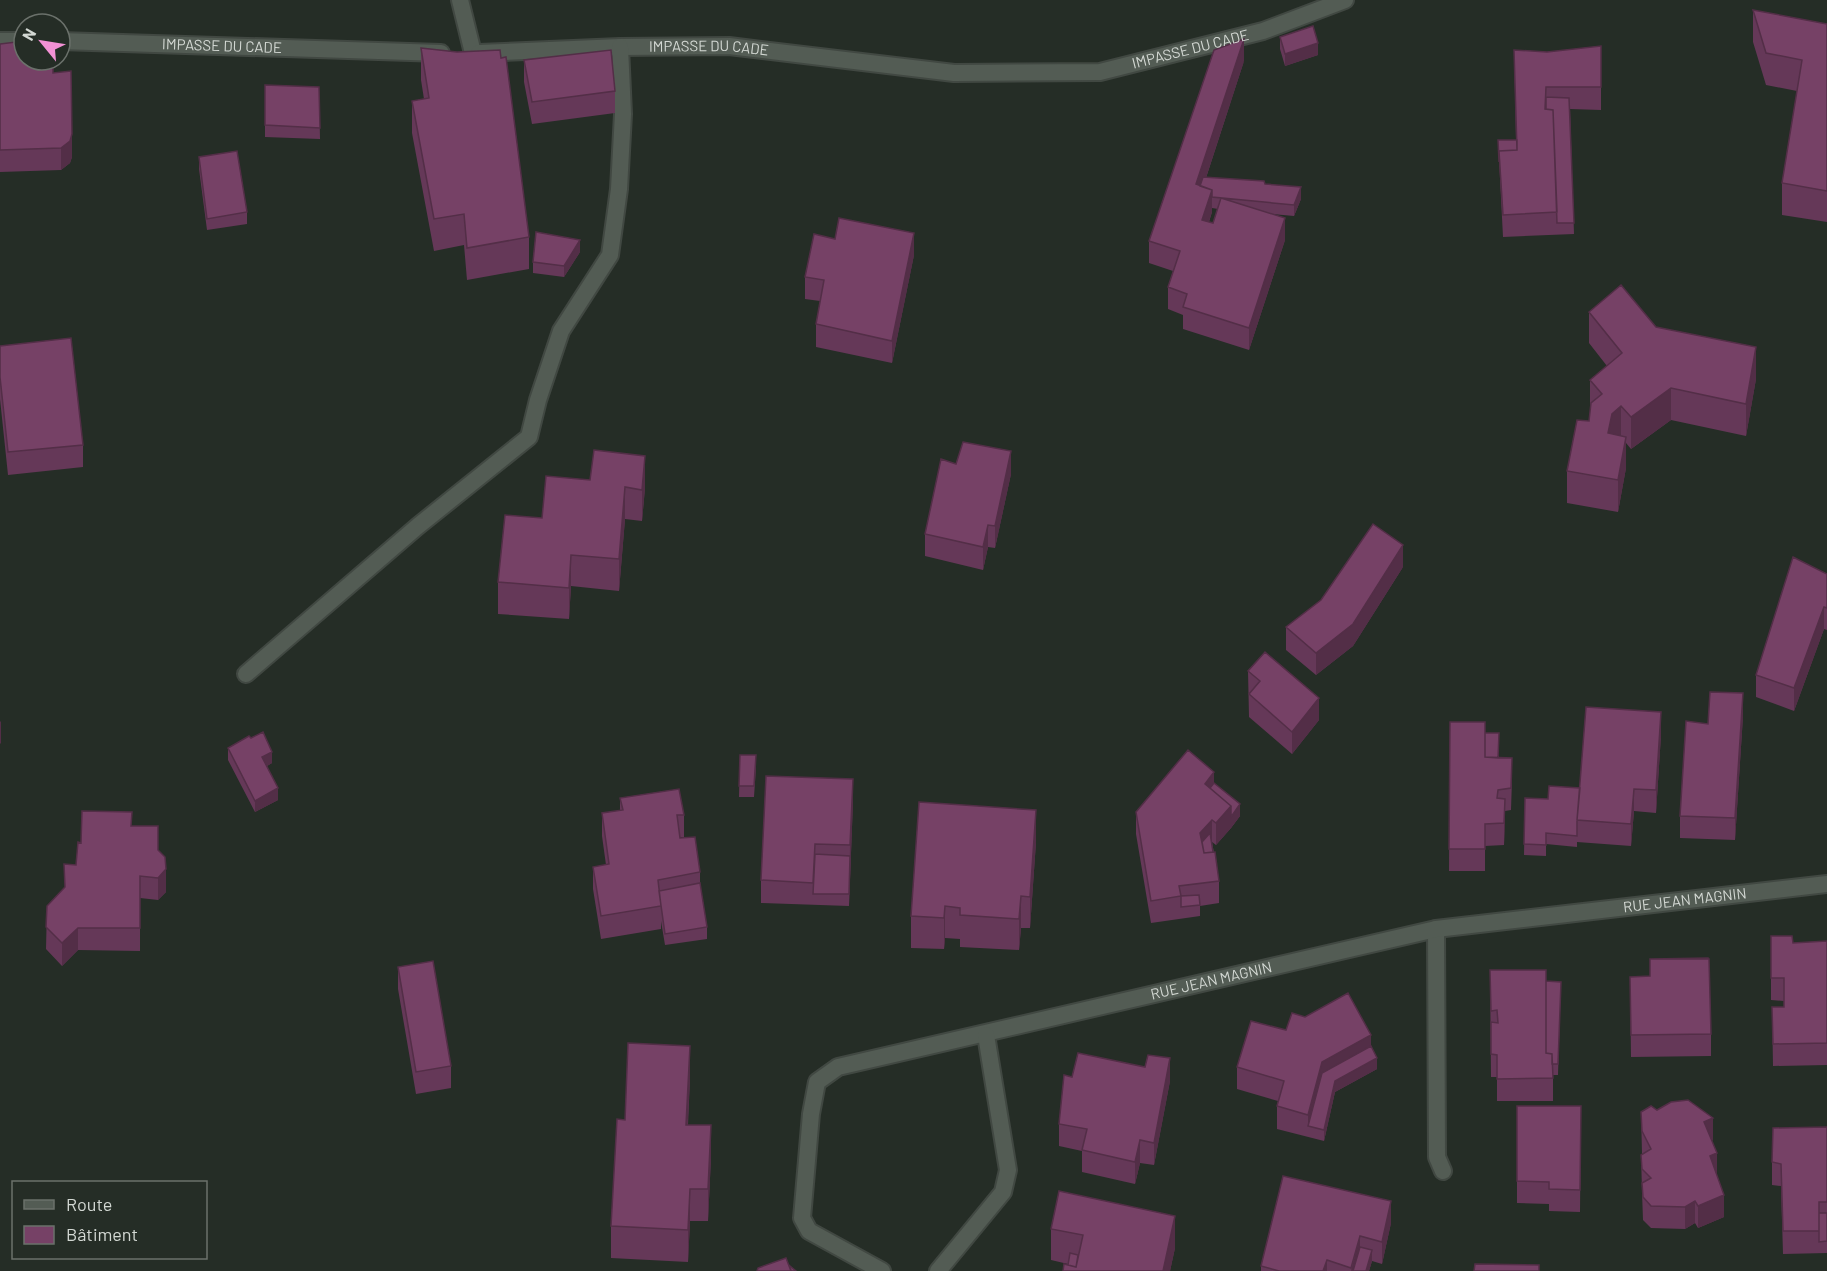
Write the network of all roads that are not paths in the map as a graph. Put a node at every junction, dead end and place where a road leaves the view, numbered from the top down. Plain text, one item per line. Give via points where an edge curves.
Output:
1 (460, 0) edge
2 (1345, 0) edge
3 (72, 41) edge
4 (620, 47) junction
5 (473, 53) junction
6 (246, 674) dead end
7 (1827, 884) edge
8 (1436, 928) junction
9 (986, 1035) junction
10 (1443, 1172) dead end
11 (882, 1271) edge
12 (938, 1271) edge

1 - 5 street
2 - 4 street, IMPASSE DU CADE via 1263,31 1100,72 954,73 729,46
3 - 5 street, IMPASSE DU CADE
4 - 5 street, IMPASSE DU CADE
4 - 6 street via 624,114 610,255 561,331 530,436
7 - 8 street, RUE JEAN MAGNIN
8 - 9 street, RUE JEAN MAGNIN
8 - 10 street via 1437,1157
9 - 11 street, RUE JEAN MAGNIN via 838,1067 817,1082 802,1218 808,1231
9 - 12 street via 1008,1170 1004,1192

